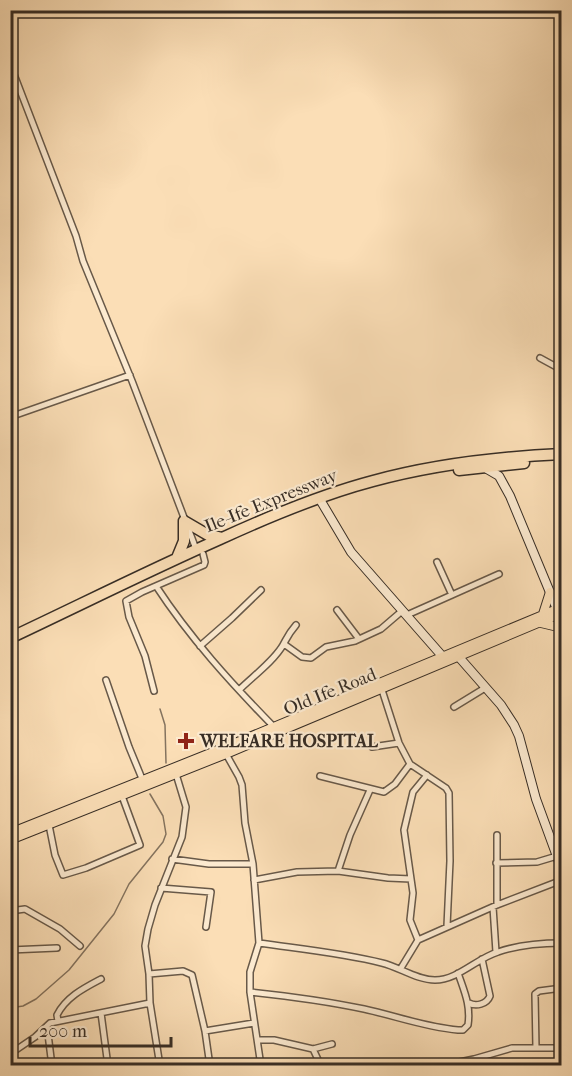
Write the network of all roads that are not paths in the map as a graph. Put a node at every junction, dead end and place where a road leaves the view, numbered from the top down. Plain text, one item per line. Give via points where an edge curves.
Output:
1 (10, 64) edge
2 (540, 358) dead end
3 (561, 370) edge
4 (130, 375) junction
5 (10, 417) edge
6 (561, 454) edge
7 (561, 461) edge
8 (483, 467) junction
9 (322, 503) junction
10 (184, 521) junction
11 (222, 538) junction
12 (200, 551) junction
13 (177, 558) junction
14 (437, 562) dead end
15 (498, 574) dead end
16 (156, 586) junction
17 (261, 590) dead end
18 (550, 592) junction
19 (452, 596) junction
20 (337, 610) dead end
21 (560, 612) edge
22 (405, 613) junction
23 (542, 618) junction
24 (296, 625) dead end
25 (561, 628) edge
26 (10, 638) edge
27 (359, 639) junction
28 (284, 644) junction
29 (10, 645) edge
30 (200, 646) junction
31 (458, 656) junction
32 (442, 657) junction
33 (106, 680) dead end
34 (485, 688) junction
35 (239, 690) junction
36 (382, 690) junction
37 (154, 691) dead end
38 (454, 707) dead end
39 (274, 727) junction
40 (399, 742) junction
41 (372, 747) dead end
42 (226, 754) junction
43 (208, 758) junction
44 (410, 764) junction
45 (176, 774) junction
46 (427, 775) junction
47 (320, 776) dead end
48 (143, 781) junction
49 (369, 790) junction
50 (122, 796) junction
51 (49, 825) junction
52 (497, 835) dead end
53 (11, 836) edge
54 (557, 856) junction
55 (172, 859) junction
56 (496, 862) junction
57 (252, 864) junction
58 (561, 870) edge
59 (338, 871) junction
60 (411, 879) junction
61 (254, 880) junction
62 (561, 880) edge
63 (161, 888) junction
64 (495, 906) junction
65 (10, 911) edge
66 (447, 926) junction
67 (206, 927) dead end
68 (10, 932) edge
69 (418, 940) junction
70 (259, 943) junction
71 (561, 943) edge
72 (80, 946) dead end
73 (57, 948) dead end
74 (11, 950) edge
75 (496, 952) junction
76 (482, 959) junction
77 (401, 968) junction
78 (458, 973) junction
79 (149, 974) junction
80 (101, 979) dead end
81 (561, 988) edge
82 (250, 992) junction
83 (150, 1003) junction
84 (469, 1003) junction
85 (101, 1013) junction
86 (58, 1021) junction
87 (254, 1023) junction
88 (47, 1026) junction
89 (205, 1031) junction
90 (258, 1040) junction
91 (332, 1044) dead end
92 (536, 1048) junction
93 (561, 1048) edge
94 (314, 1049) junction
95 (10, 1054) edge
96 (52, 1065) edge
97 (108, 1065) edge
98 (160, 1065) edge
99 (210, 1065) edge
100 (261, 1065) edge
101 (321, 1065) edge
102 (440, 1065) edge

1 - 4 street
2 - 3 street
4 - 5 street
4 - 10 street
6 - 11 highway, Ile-Ife Expressway via 470,461 374,480 306,502
7 - 8 highway, Ile-Ife Expressway
8 - 9 highway, Ile-Ife Expressway via 426,475
8 - 18 street via 499,476 510,496
9 - 12 highway, Ile-Ife Expressway
9 - 22 street via 351,552
10 - 11 highway
10 - 12 street
10 - 13 highway via 184,540
11 - 12 highway, Ile-Ife Expressway
12 - 13 highway, Ile-Ife Expressway
12 - 16 street via 204,565
12 - 29 highway, Ile-Ife Expressway
13 - 26 highway, Ile-Ife Expressway
14 - 19 street
15 - 19 street
16 - 30 street
16 - 37 street via 126,603
17 - 30 street
18 - 21 street
18 - 23 main road
19 - 22 street
20 - 27 street
21 - 23 main road, Old Ife Road
22 - 27 street
22 - 32 street
23 - 25 main road
23 - 31 main road, Old Ife Road
23 - 32 main road, Old Ife Road
24 - 28 street
27 - 28 street via 334,644 311,658
28 - 35 street
30 - 35 street
31 - 34 street
31 - 36 main road, Old Ife Road
32 - 39 main road, Old Ife Road
33 - 48 street
34 - 38 street
34 - 54 street via 509,715 519,736
35 - 39 street
36 - 40 street
36 - 42 main road, Old Ife Road
39 - 43 main road, Old Ife Road
40 - 41 street
40 - 44 street
42 - 43 main road, Old Ife Road
42 - 57 street via 242,785
43 - 45 main road, Old Ife Road
43 - 48 main road, Old Ife Road
44 - 46 street
44 - 49 street via 388,790
45 - 50 main road, Old Ife Road
45 - 55 street via 186,814 182,837
46 - 60 street via 413,792 404,824
46 - 66 street via 449,793
47 - 49 street
48 - 53 main road, Old Ife Road
49 - 59 street
50 - 51 main road, Old Ife Road
50 - 51 street via 140,845 86,868 63,875
51 - 53 main road, Old Ife Road
52 - 56 street
54 - 56 street via 537,862
54 - 58 street
55 - 57 street
55 - 63 street
56 - 64 street
57 - 61 street
59 - 60 street
59 - 61 street via 297,872
60 - 69 street via 410,920
61 - 70 street
62 - 64 street
63 - 67 street via 211,892
63 - 79 street via 146,936
64 - 66 street
64 - 75 street
65 - 72 street via 24,909 60,929
66 - 69 street
68 - 74 street
69 - 77 street
70 - 77 street
70 - 82 street via 250,972
71 - 75 street
73 - 74 street
75 - 76 street
76 - 78 street
76 - 84 street via 489,1000
77 - 78 street via 435,980
78 - 84 street
79 - 83 street
79 - 89 street via 183,971 192,975
80 - 86 street via 63,1003
81 - 92 street via 536,994
82 - 84 street via 321,1000 458,1030 468,1025
82 - 87 street
83 - 85 street
83 - 98 street
85 - 86 street
85 - 97 street
86 - 88 street
87 - 89 street
87 - 90 street
88 - 95 street
88 - 96 street
89 - 99 street
90 - 94 street
90 - 100 street
91 - 94 street
92 - 93 street
92 - 102 street via 512,1048
94 - 101 street

